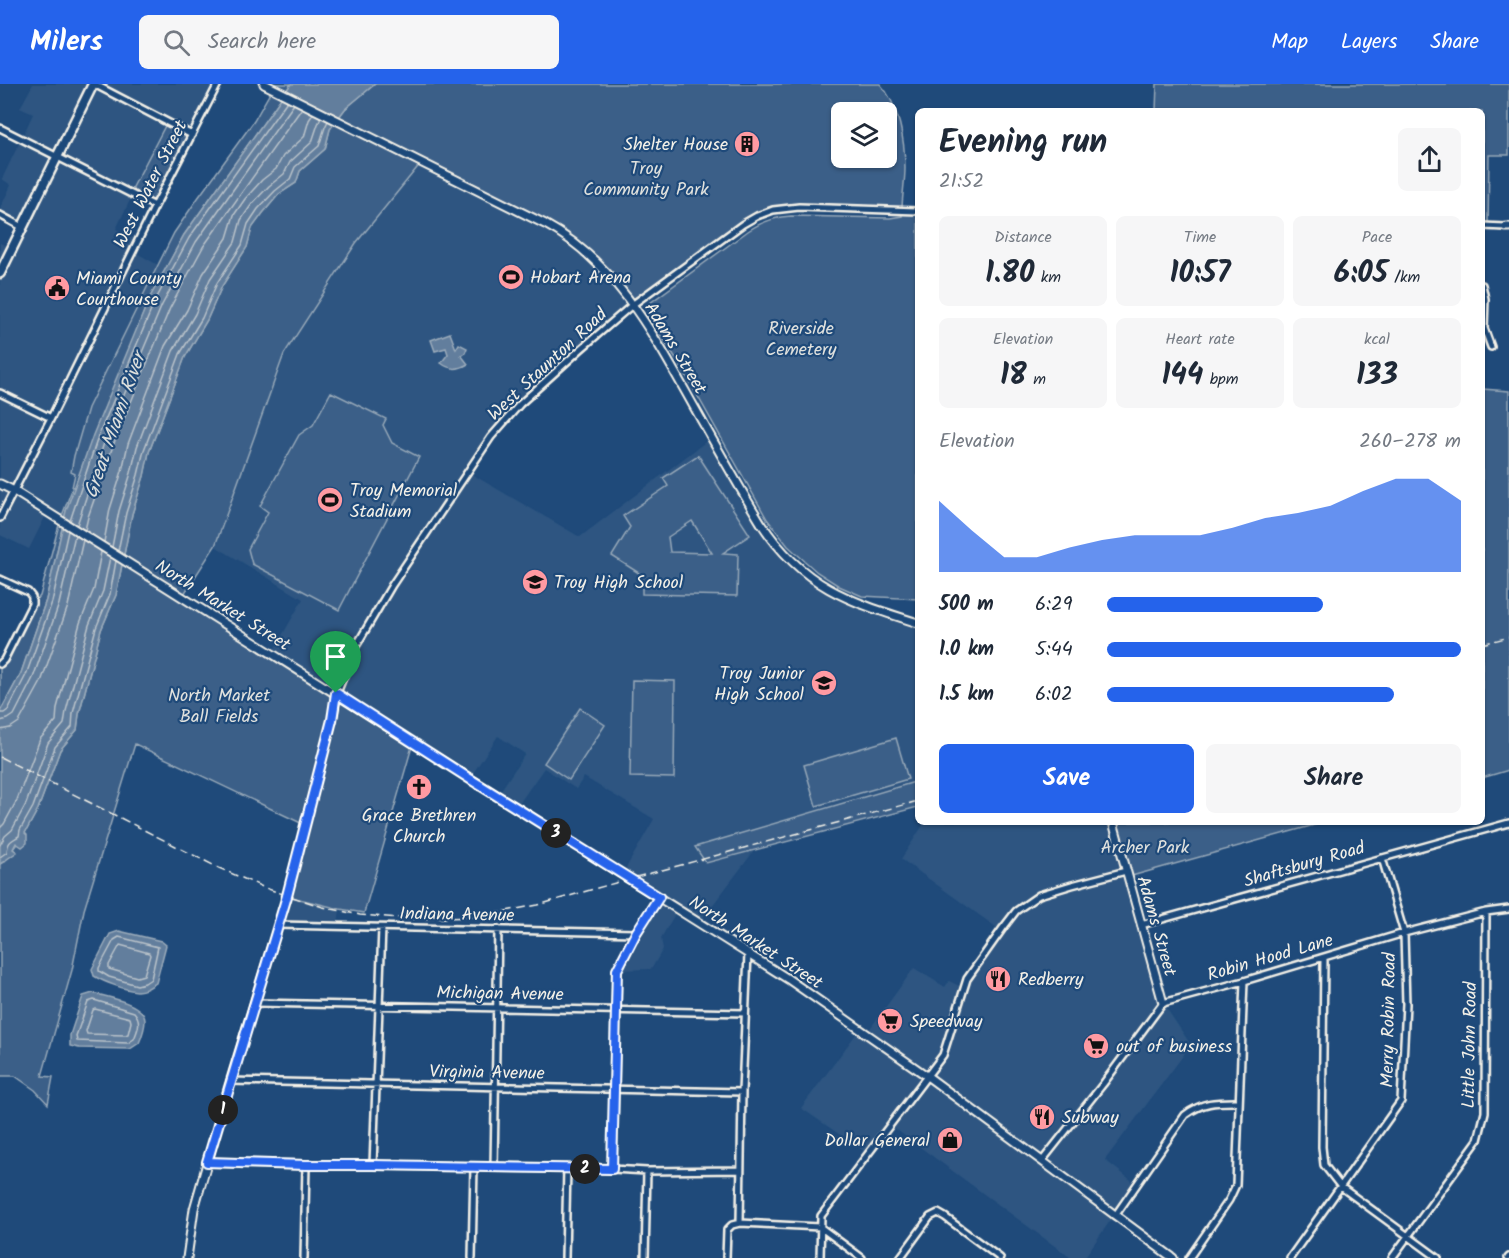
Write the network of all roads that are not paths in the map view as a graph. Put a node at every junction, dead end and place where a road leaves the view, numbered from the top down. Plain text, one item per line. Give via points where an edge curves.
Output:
1 (94, 84) edge
2 (218, 84) edge
3 (264, 84) edge
4 (0, 128) edge
5 (192, 135) junction
6 (58, 157) junction
7 (154, 206) junction
8 (915, 211) edge
9 (0, 215) edge
10 (1485, 226) edge
11 (22, 227) junction
12 (1507, 227) edge
13 (0, 273) edge
14 (632, 305) junction
15 (1485, 331) edge
16 (1491, 347) dead end
17 (0, 393) edge
18 (51, 418) junction
19 (0, 484) edge
20 (14, 491) junction
21 (0, 518) edge
22 (0, 579) edge
23 (915, 622) edge
24 (0, 664) edge
25 (336, 693) junction
26 (1509, 823) edge
27 (1114, 825) edge
28 (1383, 858) junction
29 (1126, 871) junction
30 (659, 897) junction
31 (1509, 909) edge
32 (1486, 912) junction
33 (278, 925) junction
34 (1142, 925) junction
35 (382, 927) junction
36 (498, 929) junction
37 (636, 933) junction
38 (1404, 933) junction
39 (748, 954) junction
40 (1324, 958) junction
41 (1244, 981) junction
42 (255, 1003) junction
43 (1163, 1003) junction
44 (380, 1007) junction
45 (496, 1008) junction
46 (616, 1010) junction
47 (745, 1013) junction
48 (927, 1076) junction
49 (231, 1082) junction
50 (375, 1085) junction
51 (495, 1087) junction
52 (615, 1090) junction
53 (742, 1092) junction
54 (1239, 1102) junction
55 (1042, 1161) junction
56 (207, 1162) junction
57 (306, 1165) junction
58 (373, 1165) junction
59 (474, 1167) junction
60 (494, 1167) junction
61 (567, 1168) junction
62 (612, 1169) junction
63 (740, 1170) junction
64 (647, 1171) junction
65 (1341, 1187) junction
66 (1115, 1215) junction
67 (740, 1223) junction
68 (820, 1227) junction
69 (1408, 1237) junction
70 (187, 1258) edge
71 (304, 1258) edge
72 (472, 1258) edge
73 (565, 1258) edge
74 (645, 1258) edge
75 (726, 1258) edge
76 (820, 1258) edge
77 (861, 1258) edge
78 (900, 1258) edge
79 (1000, 1258) edge
80 (1173, 1258) edge
81 (1189, 1258) edge
82 (1290, 1258) edge
83 (1392, 1258) edge
84 (1438, 1258) edge

1 - 5 street
1 - 6 main road
2 - 5 street, West Water Street
3 - 14 street, Adams Street via 563,234 597,261
4 - 6 street
5 - 7 street, West Water Street
6 - 7 street
6 - 11 main road
7 - 18 street, West Water Street
8 - 14 street, West Staunton Road via 799,207 765,213 743,224
9 - 11 street
10 - 12 street
11 - 13 main road
14 - 23 street, Adams Street via 672,367 760,523 786,556 835,593
14 - 25 street, West Staunton Road via 527,398 491,437 392,585 355,648
15 - 16 street
17 - 18 street
18 - 20 street, West Water Street
19 - 20 street, North Market Street
20 - 21 street, West Water Street
20 - 25 street, North Market Street
22 - 24 street via 32,597 32,604
25 - 30 street, North Market Street
25 - 33 street
26 - 28 street, Shaftsbury Road
27 - 29 street, Adams Street
28 - 34 street, Shaftsbury Road
28 - 38 street, Merry Robin Road
29 - 34 street, Adams Street
29 - 48 street via 1039,895 1016,911 966,979 943,1055
30 - 37 street
30 - 39 street, North Market Street
31 - 32 street, Robin Hood Lane
32 - 38 street, Robin Hood Lane
32 - 69 street, Little John Road via 1485,1112 1478,1140
33 - 35 street, Indiana Avenue
33 - 42 street
34 - 43 street, Adams Street
35 - 36 street, Indiana Avenue
35 - 44 street
36 - 37 street, Indiana Avenue
36 - 45 street
37 - 46 street via 617,970
38 - 40 street, Robin Hood Lane
38 - 65 street, Merry Robin Road via 1406,1004 1401,1101
39 - 47 street
39 - 48 street, North Market Street
40 - 41 street, Robin Hood Lane
40 - 65 street via 1322,1147 1324,1165
41 - 43 street, Robin Hood Lane
41 - 54 street
42 - 44 street, Michigan Avenue
42 - 49 street
43 - 55 street
44 - 45 street, Michigan Avenue
44 - 50 street
45 - 46 street, Michigan Avenue
45 - 51 street
46 - 47 street, Michigan Avenue
46 - 52 street
47 - 53 street
48 - 55 street, North Market Street
48 - 68 street via 821,1216
49 - 50 street, Virginia Avenue
49 - 56 street
50 - 51 street, Virginia Avenue
50 - 58 street
51 - 52 street, Virginia Avenue
51 - 60 street
52 - 53 street, Virginia Avenue
52 - 62 street
53 - 63 street
54 - 66 street via 1206,1103 1185,1115
54 - 81 street via 1236,1185
55 - 66 street, North Market Street
56 - 57 street
56 - 70 street via 194,1209
57 - 58 street
57 - 71 street
58 - 59 street
59 - 60 street
59 - 72 street
60 - 61 street
61 - 62 street
61 - 73 street
62 - 64 street
63 - 64 street
63 - 67 street
64 - 74 street
65 - 69 street
65 - 82 street, Merry Robin Road
66 - 80 street, North Market Street
67 - 68 street
67 - 75 street via 727,1230
68 - 76 street
68 - 77 street
69 - 83 street, Little John Road
69 - 84 street
78 - 79 street via 930,1217 938,1213

